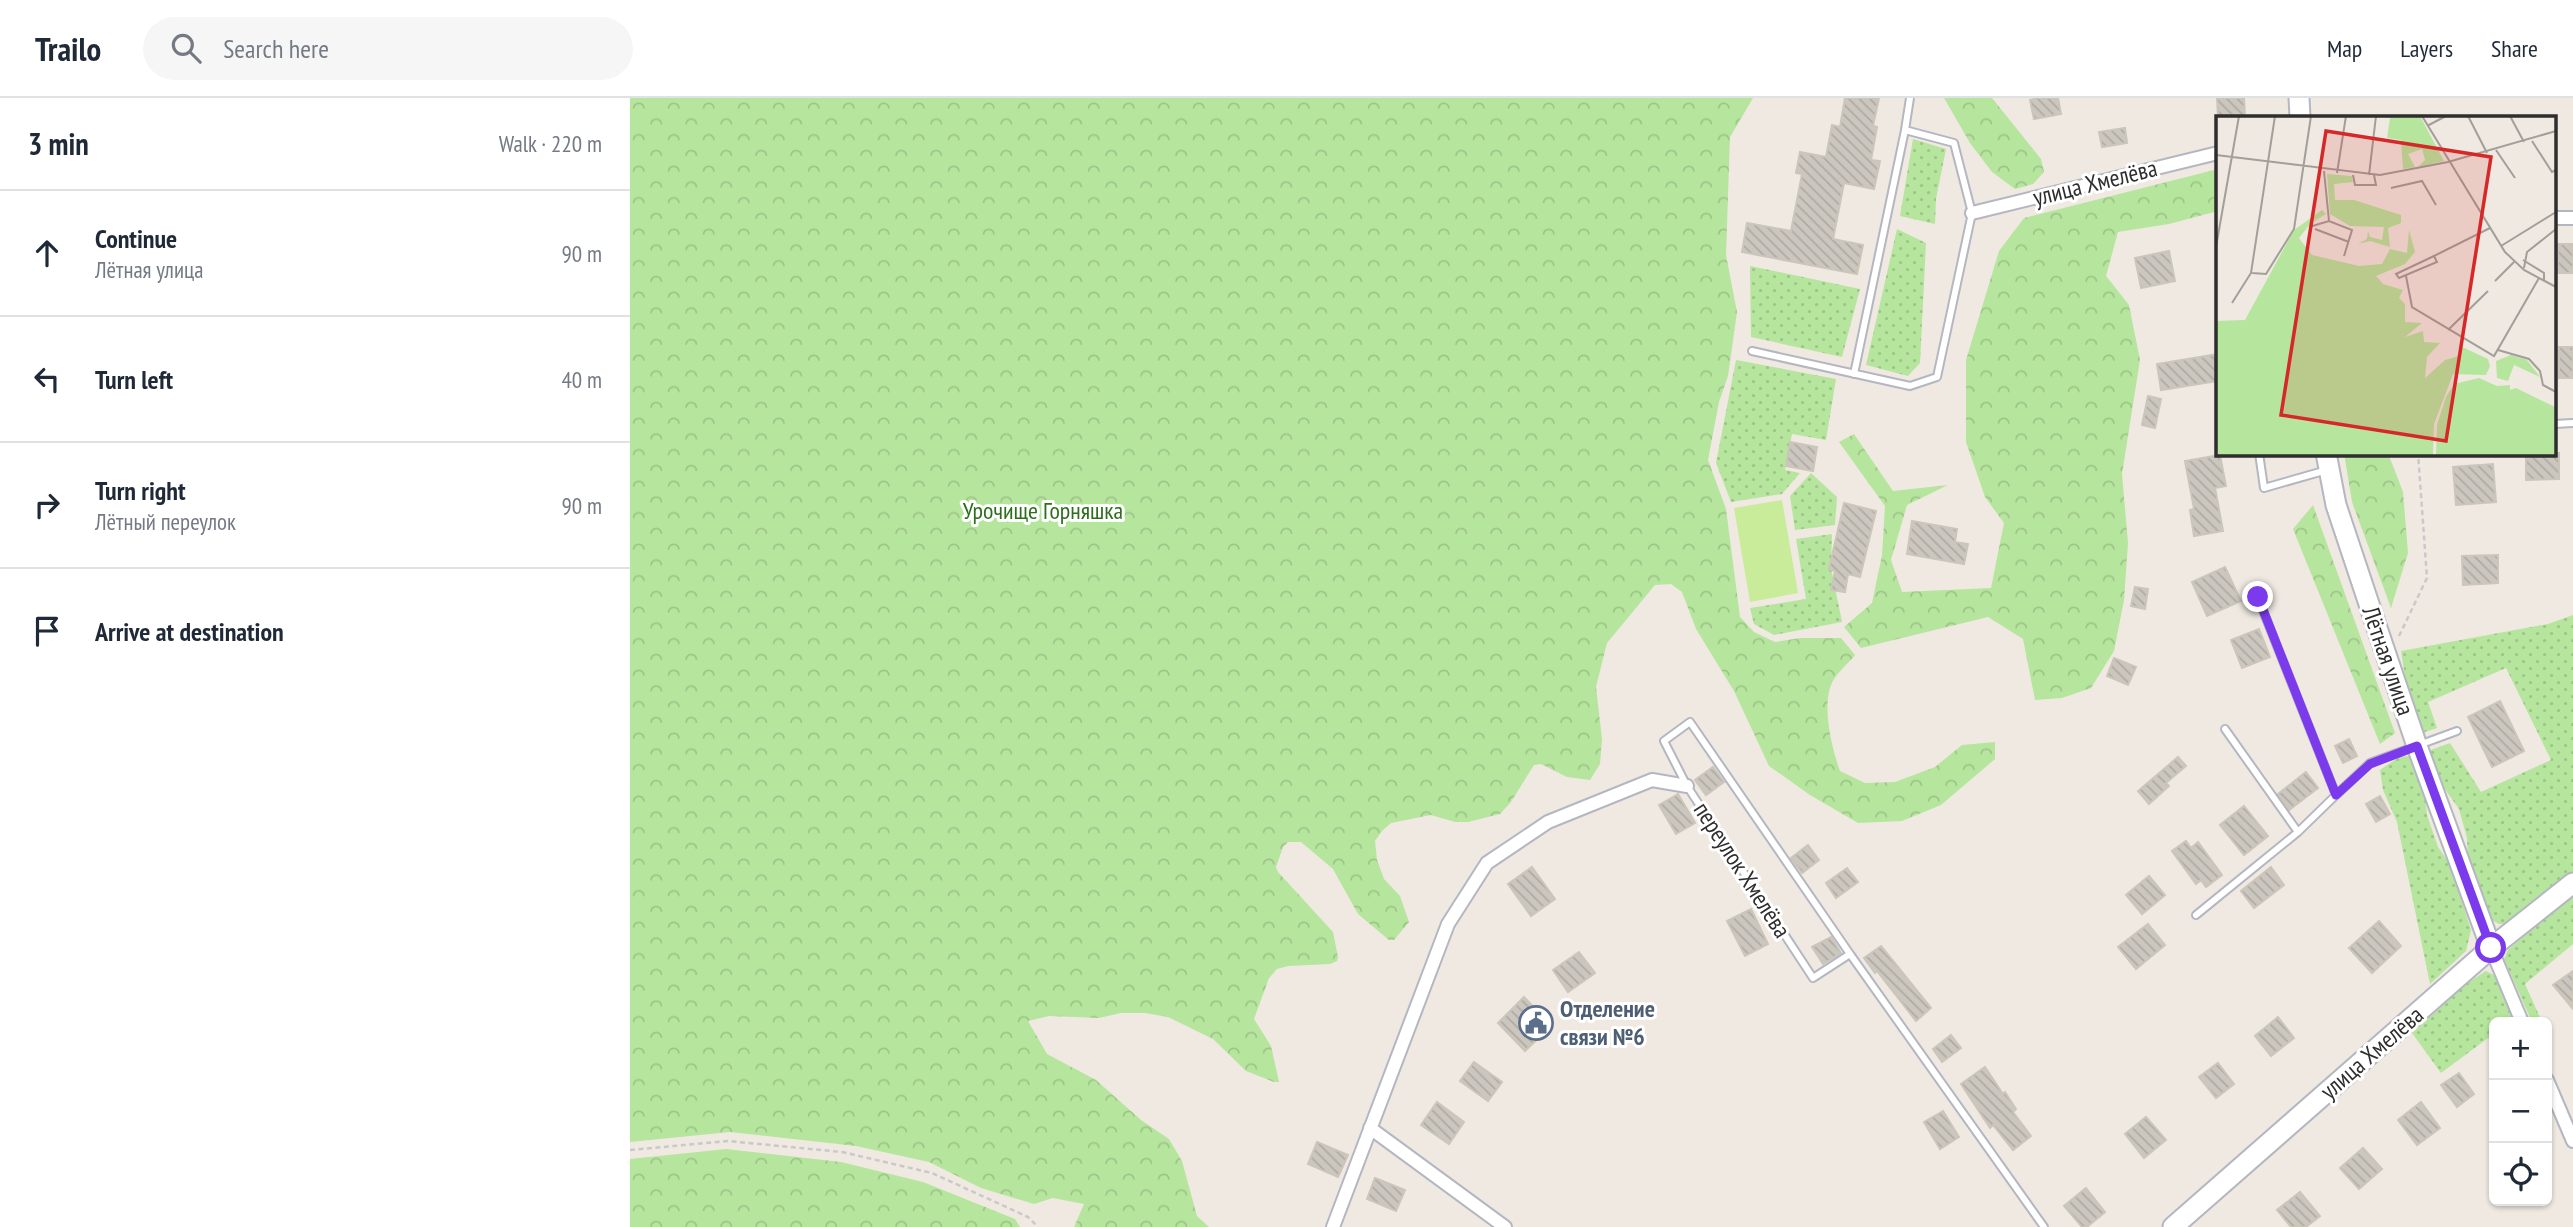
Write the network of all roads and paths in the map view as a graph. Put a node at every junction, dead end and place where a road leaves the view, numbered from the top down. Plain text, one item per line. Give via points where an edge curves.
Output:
1 (1910, 98) edge
2 (2299, 98) edge
3 (2300, 116) edge
4 (1905, 130) junction
5 (2216, 153) edge
6 (1972, 214) junction
7 (1752, 351) dead end
8 (1854, 374) junction
9 (2259, 455) edge
10 (2418, 455) edge
11 (2327, 461) edge
12 (2258, 597) dead end
13 (2388, 658) junction
14 (2225, 729) dead end
15 (2457, 731) dead end
16 (2417, 746) junction
17 (1687, 786) junction
18 (2336, 795) junction
19 (2298, 832) junction
20 (2573, 883) edge
21 (2196, 915) dead end
22 (2491, 948) junction
23 (1850, 954) junction
24 (2520, 1017) edge
25 (2552, 1092) edge
26 (1370, 1128) junction
27 (2573, 1141) edge
28 (630, 1150) edge
29 (1038, 1227) edge
30 (1333, 1227) edge
31 (1505, 1227) edge
32 (2044, 1227) edge
33 (2173, 1227) edge

1 - 4 lane
2 - 3 street
4 - 6 lane via 1954,143
4 - 8 lane
5 - 6 street, улица Хмелёва
6 - 8 lane via 1937,377 1910,386
7 - 8 lane
9 - 11 lane via 2264,488
10 - 13 path via 2427,578
11 - 13 street, Лётная улица via 2336,505
12 - 18 lane
13 - 16 street, Лётная улица
14 - 19 lane
15 - 16 lane
16 - 18 lane via 2370,764
16 - 22 street, Лётная улица
17 - 23 lane, переулок Хмелёва via 1813,978
17 - 23 lane via 1664,741 1690,722
17 - 26 street, переулок Хмелёва via 1652,780 1548,822 1487,863 1448,924
18 - 19 lane
19 - 21 lane
20 - 22 street, улица Хмелёва
22 - 24 street, Лётная улица
22 - 33 street, улица Хмелёва
23 - 32 lane
25 - 27 street
26 - 30 street, переулок Хмелёва
26 - 31 street
28 - 29 path via 728,1140 842,1152 932,1173 1028,1217

